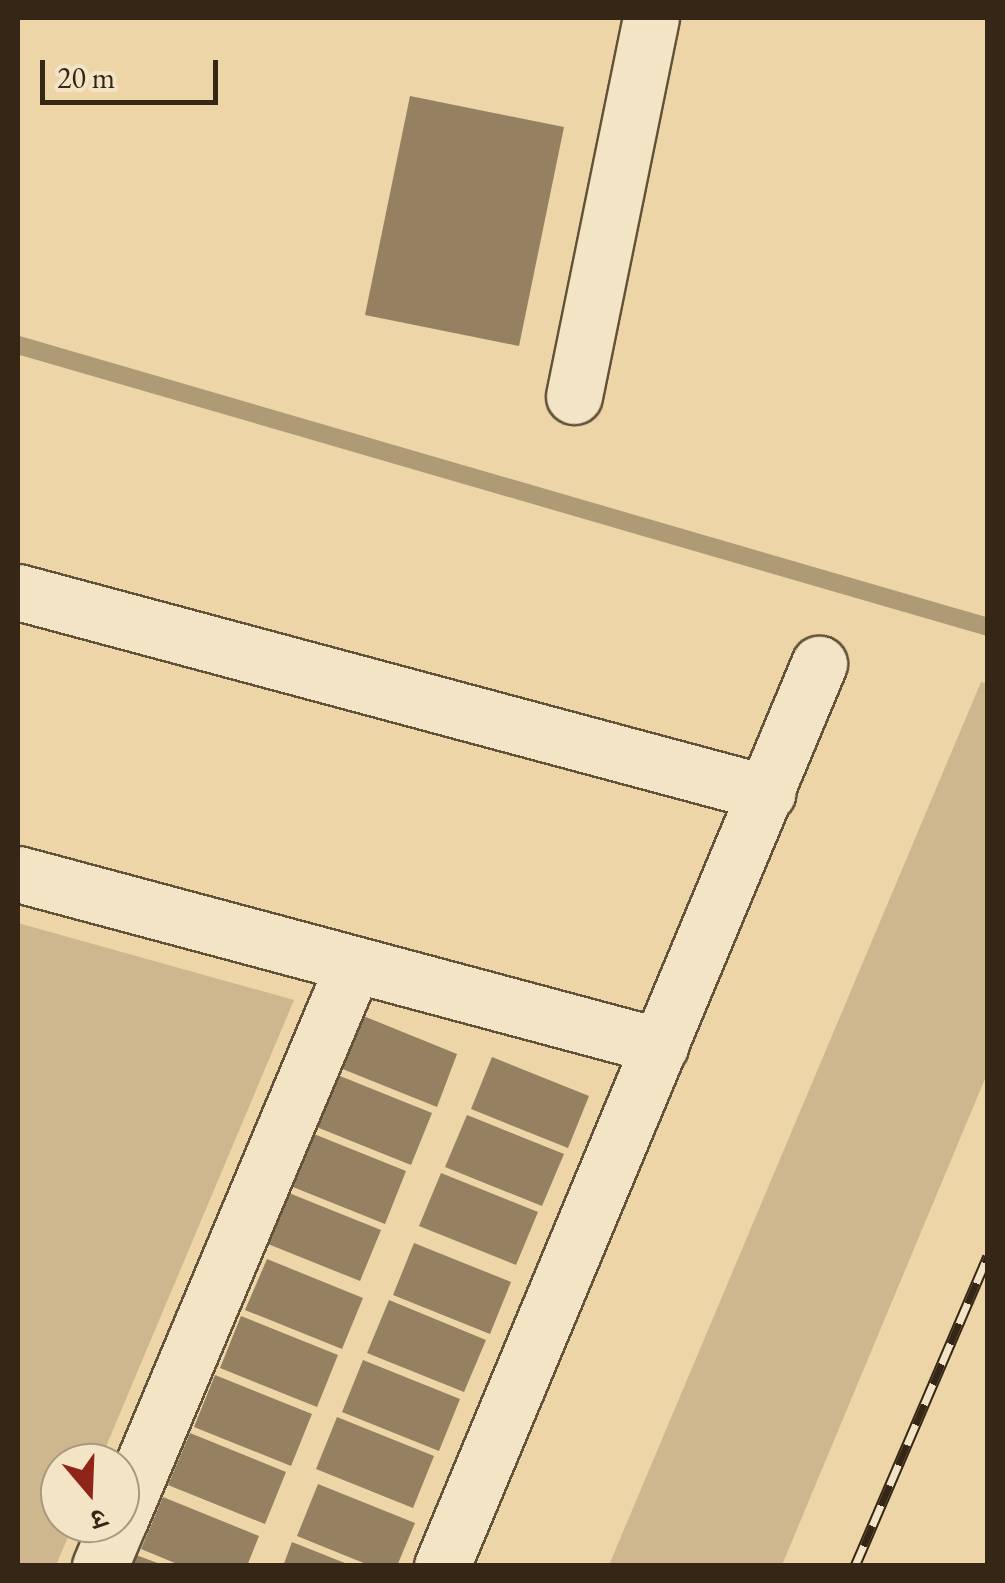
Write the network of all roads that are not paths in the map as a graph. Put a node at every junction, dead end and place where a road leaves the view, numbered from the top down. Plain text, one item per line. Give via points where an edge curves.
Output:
1 (651, 18) edge
2 (574, 396) dead end
3 (18, 592) edge
4 (820, 664) dead end
5 (768, 793) junction
6 (18, 874) edge
7 (354, 964) junction
8 (660, 1046) junction
9 (140, 1471) edge
10 (442, 1566) edge

1 - 2 street
3 - 5 street
4 - 5 street
5 - 8 street
6 - 7 street
7 - 8 street
7 - 9 street
8 - 10 street

